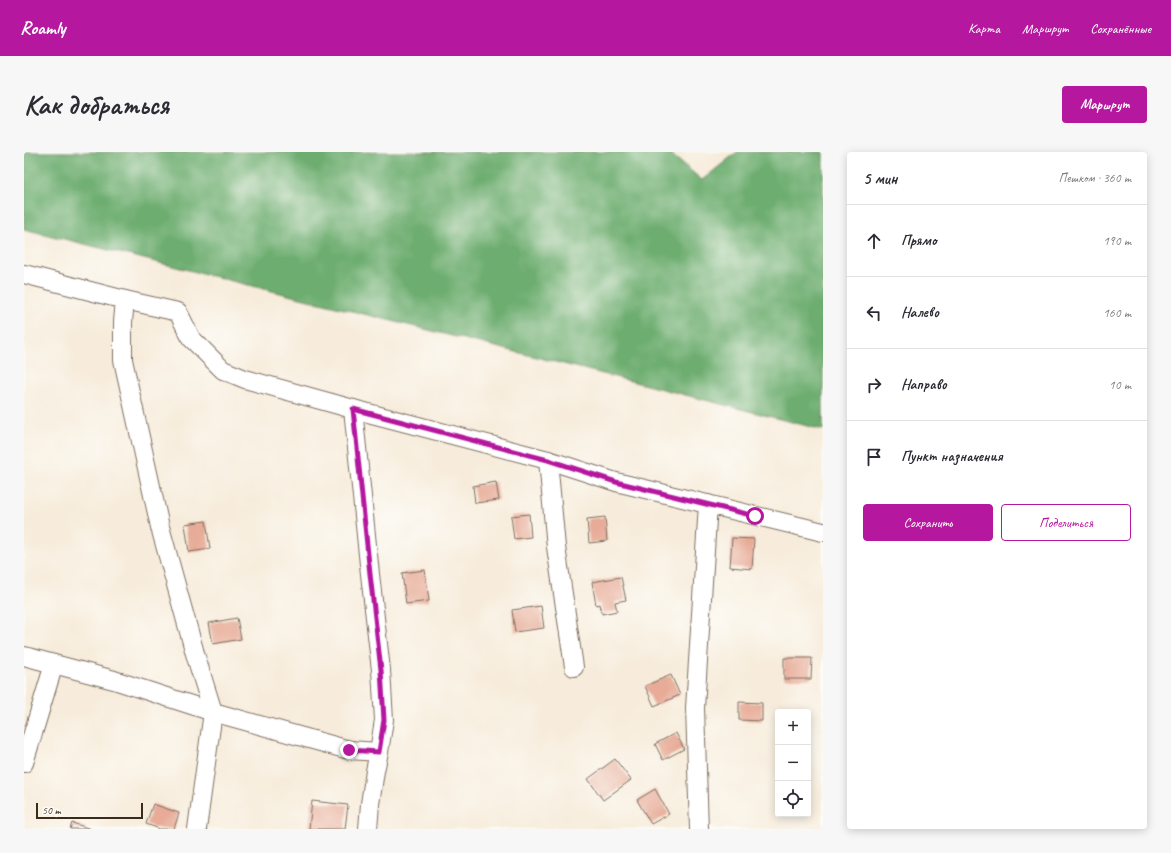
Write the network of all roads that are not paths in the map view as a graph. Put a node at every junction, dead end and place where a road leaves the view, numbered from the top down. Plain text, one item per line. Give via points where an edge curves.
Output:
1 (24, 274) edge
2 (125, 300) junction
3 (353, 409) junction
4 (548, 460) junction
5 (708, 504) junction
6 (823, 532) edge
7 (24, 656) edge
8 (54, 664) junction
9 (574, 667) dead end
10 (213, 712) junction
11 (379, 752) junction
12 (24, 762) edge
13 (197, 829) edge
14 (368, 829) edge
15 (699, 829) edge

1 - 2 street
2 - 3 street via 178,312 191,338 224,370 245,379
2 - 10 street via 122,360 160,527
3 - 4 street
3 - 11 street via 381,670 384,720
4 - 5 street via 616,482
4 - 9 street via 556,547
5 - 6 street
5 - 15 street via 695,708
7 - 8 street
8 - 10 street via 114,680
8 - 12 street
10 - 11 street via 349,750
10 - 13 street
11 - 14 street

